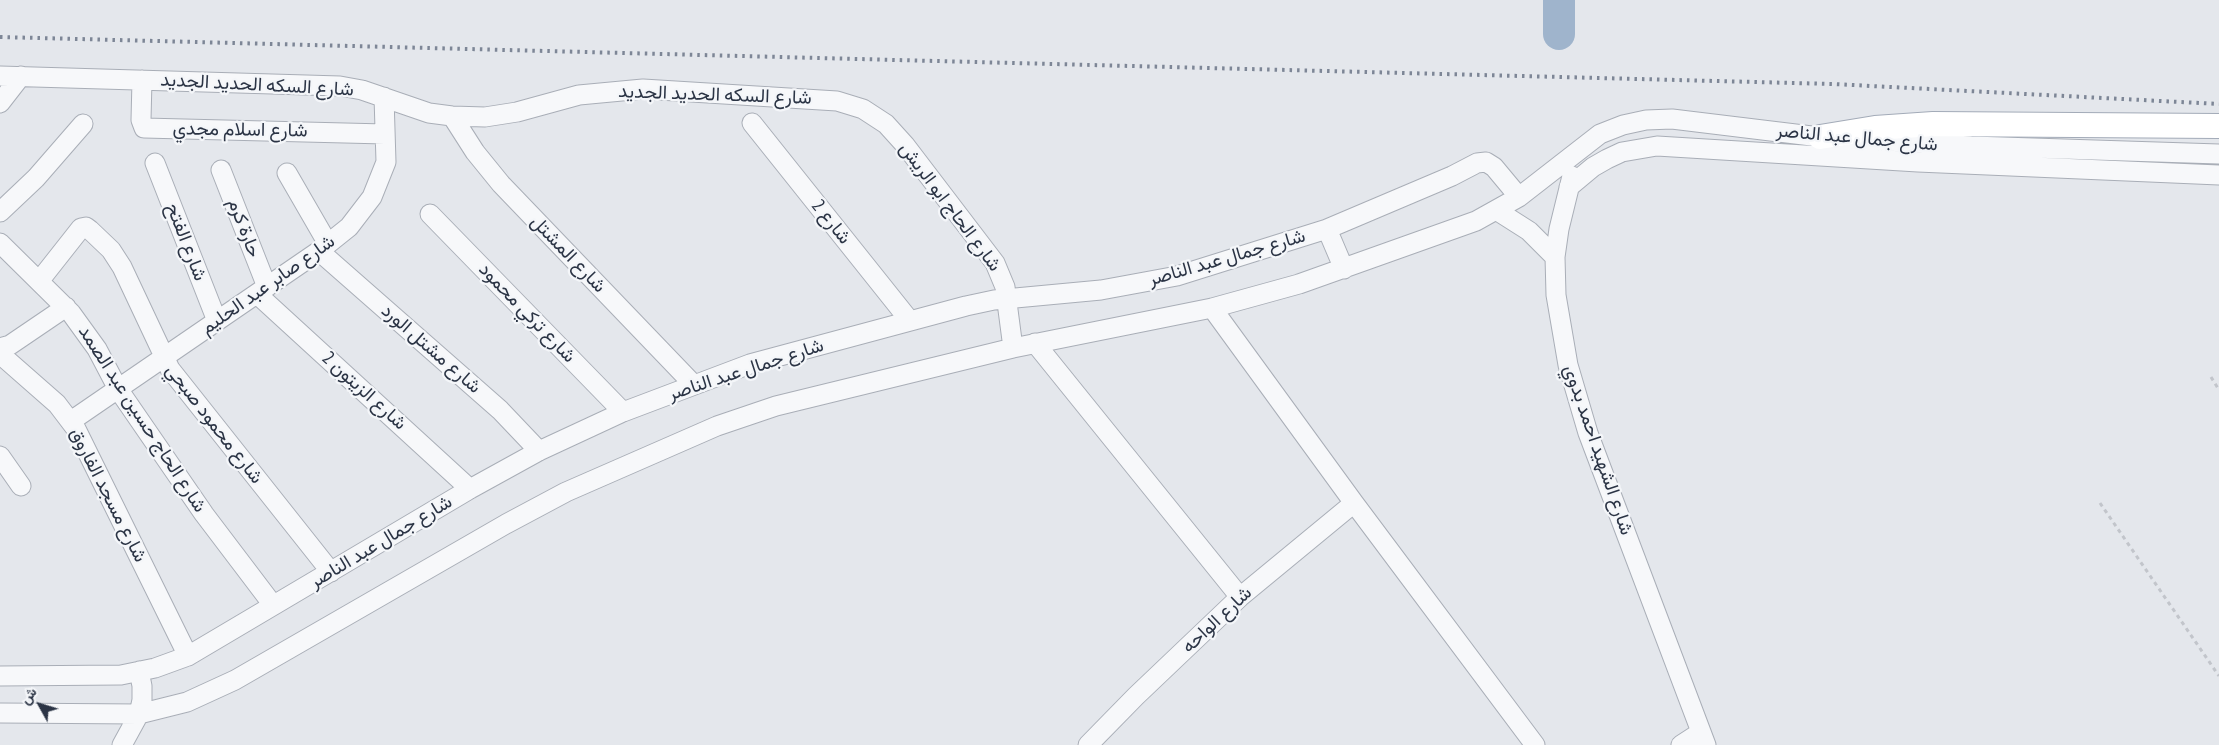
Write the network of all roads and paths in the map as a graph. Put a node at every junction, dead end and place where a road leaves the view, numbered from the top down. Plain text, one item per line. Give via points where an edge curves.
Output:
1 (0, 76) edge
2 (21, 76) junction
3 (142, 80) junction
4 (384, 97) junction
5 (837, 100) joint
6 (0, 103) edge
7 (452, 116) junction
8 (752, 123) dead end
9 (83, 124) dead end
10 (2219, 126) edge
11 (385, 134) junction
12 (1820, 137) junction
13 (1584, 146) junction
14 (2219, 154) edge
15 (155, 163) dead end
16 (221, 170) dead end
17 (288, 173) dead end
18 (2219, 175) edge
19 (1569, 187) junction
20 (1519, 197) junction
21 (1496, 210) junction
22 (0, 212) edge
23 (430, 214) dead end
24 (1327, 229) junction
25 (0, 243) edge
26 (324, 247) junction
27 (1555, 257) junction
28 (1344, 269) junction
29 (40, 280) junction
30 (262, 290) junction
31 (1006, 299) junction
32 (66, 308) junction
33 (1212, 308) junction
34 (217, 321) junction
35 (910, 321) junction
36 (1035, 344) junction
37 (0, 348) edge
38 (1013, 348) junction
39 (0, 354) edge
40 (163, 358) junction
41 (2210, 377) dead end
42 (694, 385) junction
43 (118, 389) junction
44 (2219, 390) edge
45 (623, 412) junction
46 (71, 421) junction
47 (539, 451) junction
48 (3, 466) edge
49 (21, 486) dead end
50 (470, 489) junction
51 (2100, 503) dead end
52 (1354, 504) junction
53 (330, 572) junction
54 (1240, 597) junction
55 (273, 605) junction
56 (188, 656) junction
57 (139, 671) junction
58 (0, 676) edge
59 (2219, 676) edge
60 (0, 713) edge
61 (139, 714) junction
62 (1704, 738) edge
63 (122, 745) edge
64 (1088, 745) edge
65 (1535, 745) edge
66 (1682, 745) edge

1 - 2 street, شارع السكه الحديد الجديد
2 - 3 street, شارع السكه الحديد الجديد
2 - 6 street
3 - 4 street, شارع السكه الحديد الجديد via 340,86
3 - 11 street, شارع اسلام مجدي via 140,120 144,128
4 - 7 street, شارع السكه الحديد الجديد via 406,106
4 - 11 street, شارع صابر عبد الحليم
5 - 7 street, شارع السكه الحديد الجديد via 643,89 579,95 493,116
5 - 31 street, شارع الحاج ابو الريش via 863,109 886,124 905,145 995,263 1005,287
7 - 42 street, شارع المشتل via 501,184
8 - 35 street, شارع 2
9 - 22 street via 36,178
10 - 12 main road via 1933,124 1875,128
11 - 26 street, شارع صابر عبد الحليم via 386,162 372,197 349,228
12 - 13 street, شارع جمال عبد الناصر via 1672,120 1646,120 1623,124 1600,134
12 - 14 street, شارع جمال عبد الناصر via 1971,146
13 - 19 street, شارع الشهيد احمد بدوي
13 - 20 street, شارع جمال عبد الناصر
15 - 34 street, شارع الفتح
16 - 30 street, حارة كرم
17 - 26 street, شارع مشتل الورد
18 - 19 street, شارع جمال عبد الناصر via 1918,162 1657,146 1622,152 1594,167
19 - 27 street, شارع الشهيد احمد بدوي
20 - 21 street, شارع جمال عبد الناصر
20 - 24 street, شارع جمال عبد الناصر via 1494,167 1482,162
21 - 27 street via 1529,231
21 - 28 street, شارع جمال عبد الناصر via 1453,230
23 - 45 street, شارع تركي محمود
24 - 28 street
24 - 31 street, شارع جمال عبد الناصر via 1177,276 1101,290
25 - 29 street, شارع الحاج حسين عبد الصمد
26 - 30 street, شارع صابر عبد الحليم
26 - 47 street, شارع مشتل الورد via 500,410
27 - 62 street, شارع الشهيد احمد بدوي via 1561,330 1576,400
28 - 33 street, شارع جمال عبد الناصر
29 - 32 street, شارع الحاج حسين عبد الصمد
29 - 40 street, شارع محمود صبحي via 81,228 86,227 117,258
30 - 34 street, شارع صابر عبد الحليم
30 - 50 street, شارع الزيتون 2
31 - 35 street, شارع جمال عبد الناصر
31 - 38 street, شارع الحاج ابو الريش
32 - 37 street via 10,345
32 - 43 street, شارع الحاج حسين عبد الصمد via 97,349
33 - 36 street, شارع جمال عبد الناصر
33 - 52 street
34 - 40 street, شارع صابر عبد الحليم
35 - 42 street, شارع جمال عبد الناصر via 750,364
36 - 38 street, شارع جمال عبد الناصر
36 - 54 street
38 - 61 street, شارع جمال عبد الناصر via 776,406 717,426 566,492 211,692 187,702
39 - 46 street, شارع مسجد الفاروق
40 - 43 street, شارع صابر عبد الحليم
40 - 53 street, شارع محمود صبحي
41 - 44 path
42 - 45 street, شارع جمال عبد الناصر
43 - 46 street, شارع صابر عبد الحليم
43 - 55 street, شارع الحاج حسين عبد الصمد via 204,514
45 - 47 street, شارع جمال عبد الناصر
46 - 56 street, شارع مسجد الفاروق
47 - 50 street, شارع جمال عبد الناصر
48 - 49 street
50 - 53 street, شارع جمال عبد الناصر
51 - 59 path
52 - 54 street, شارع الواحه
52 - 65 street
53 - 55 street, شارع جمال عبد الناصر
54 - 64 street, شارع الواحه
55 - 56 street, شارع جمال عبد الناصر
56 - 57 street, شارع جمال عبد الناصر
57 - 58 street, شارع جمال عبد الناصر via 121,675
57 - 61 street via 142,700
60 - 61 street, شارع جمال عبد الناصر
61 - 63 street
62 - 66 street

